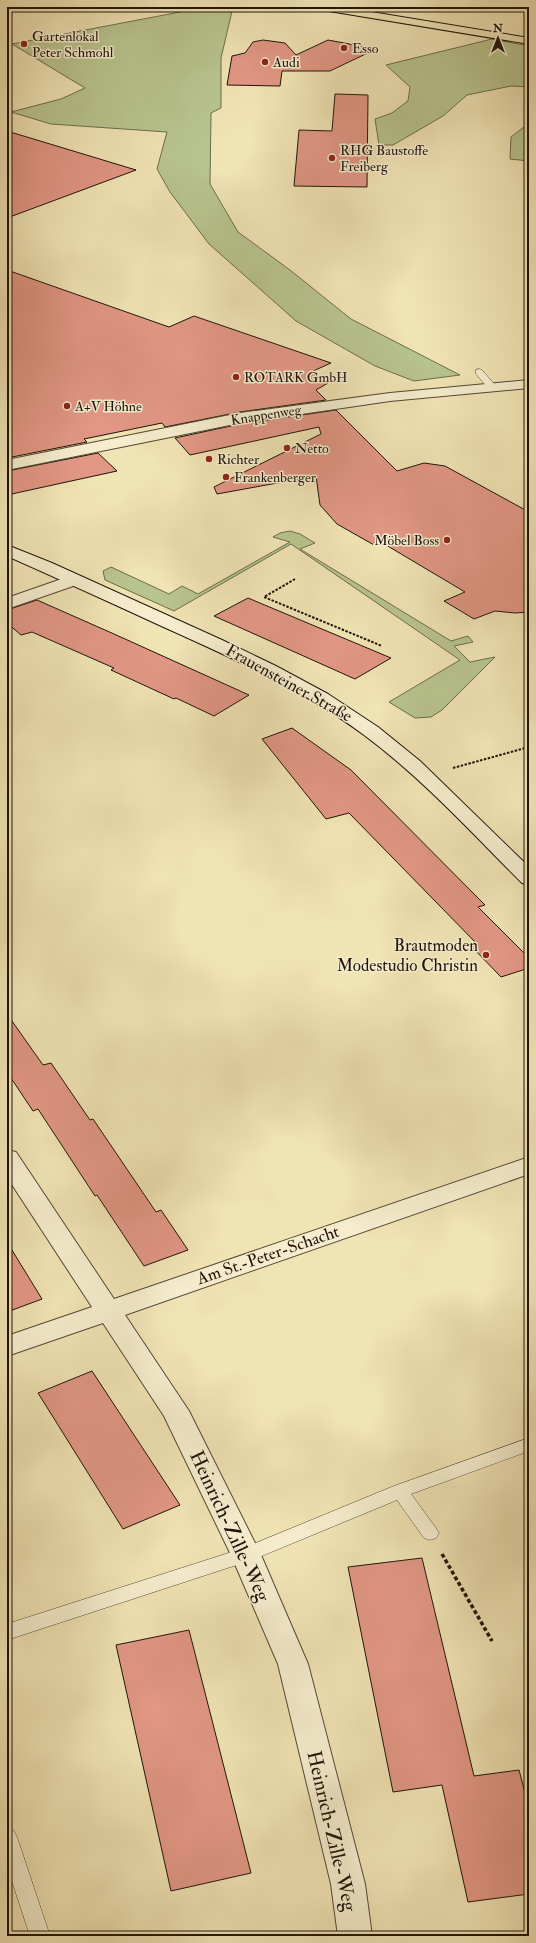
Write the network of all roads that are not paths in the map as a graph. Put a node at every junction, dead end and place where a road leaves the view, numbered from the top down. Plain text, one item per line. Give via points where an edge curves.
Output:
1 (323, 7) edge
2 (529, 41) edge
3 (479, 372) dead end
4 (529, 384) edge
5 (491, 386) junction
6 (7, 465) edge
7 (7, 550) edge
8 (74, 580) junction
9 (7, 604) edge
10 (529, 879) edge
11 (7, 1158) edge
12 (529, 1165) edge
13 (109, 1310) junction
14 (7, 1346) edge
15 (529, 1444) edge
16 (400, 1491) junction
17 (430, 1532) road end
18 (246, 1555) junction
19 (7, 1632) edge
20 (7, 1837) edge
21 (40, 1936) edge
22 (355, 1936) edge

1 - 2 main road
3 - 5 lane
4 - 5 street, Knappenweg
5 - 6 street, Knappenweg via 240,418
7 - 8 street, Frauensteiner Straße
8 - 9 street
8 - 10 street, Frauensteiner Straße via 223,647 343,711 372,732 424,777
11 - 13 street, Heinrich-Zille-Weg
12 - 13 street, Am St.-Peter-Schacht
13 - 14 street, Am St.-Peter-Schacht
13 - 18 street, Heinrich-Zille-Weg via 175,1412
15 - 16 lane
16 - 17 lane
16 - 18 lane
18 - 19 lane
18 - 22 street, Heinrich-Zille-Weg via 293,1664 348,1884
20 - 21 lane

